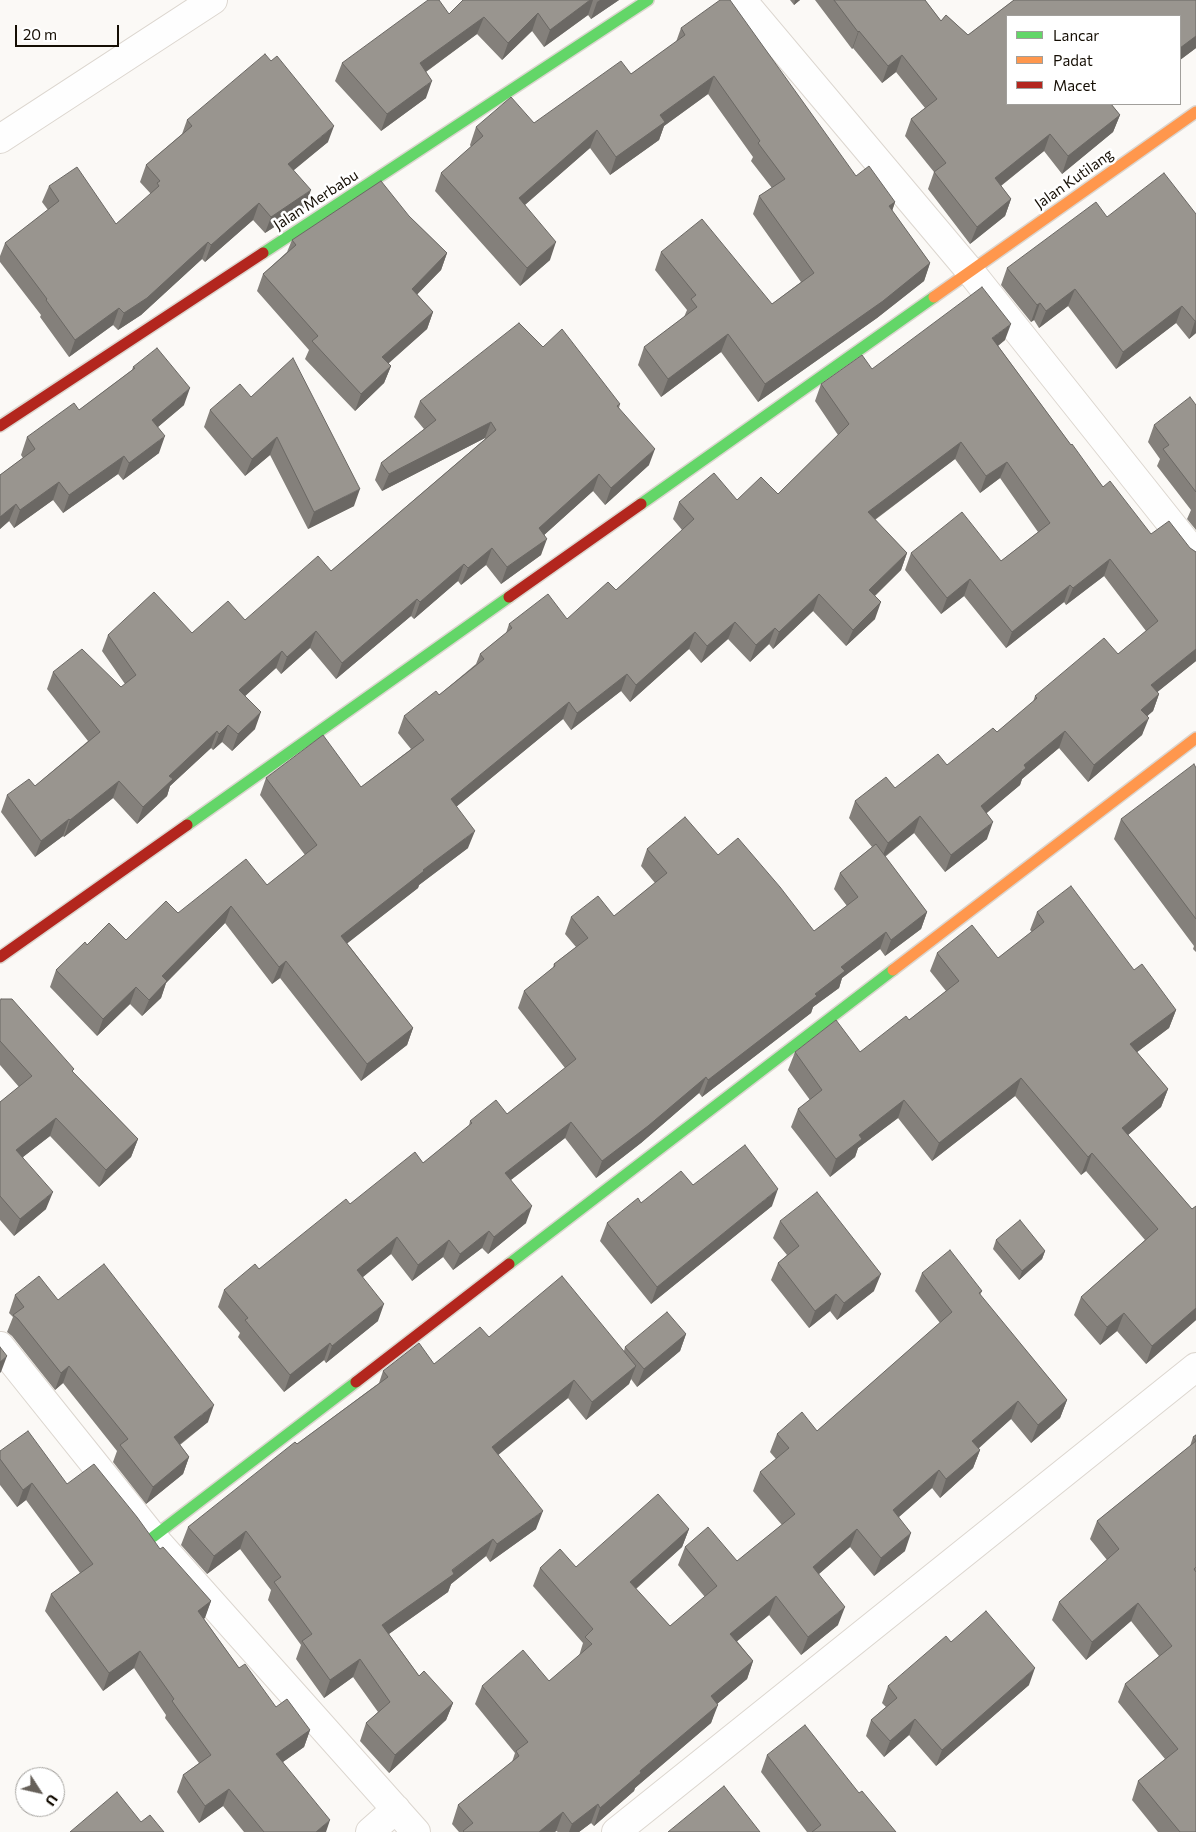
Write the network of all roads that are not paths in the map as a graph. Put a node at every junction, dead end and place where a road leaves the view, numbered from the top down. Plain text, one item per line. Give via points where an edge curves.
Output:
1 (213, 0) edge
2 (648, 0) edge
3 (742, 0) edge
4 (1196, 112) edge
5 (0, 139) edge
6 (970, 271) junction
7 (0, 426) edge
8 (1196, 555) edge
9 (1196, 738) edge
10 (0, 957) edge
11 (0, 1346) edge
12 (1196, 1367) edge
13 (153, 1537) junction
14 (396, 1809) junction
15 (370, 1832) edge
16 (416, 1832) edge
17 (616, 1832) edge

1 - 5 street
2 - 7 street, Jalan Merbabu
3 - 6 street
4 - 6 street, Jalan Kutilang
6 - 8 street
6 - 10 street, Jalan Kutilang
9 - 13 street
11 - 13 street
12 - 17 street
13 - 14 street
14 - 15 street
14 - 16 street

